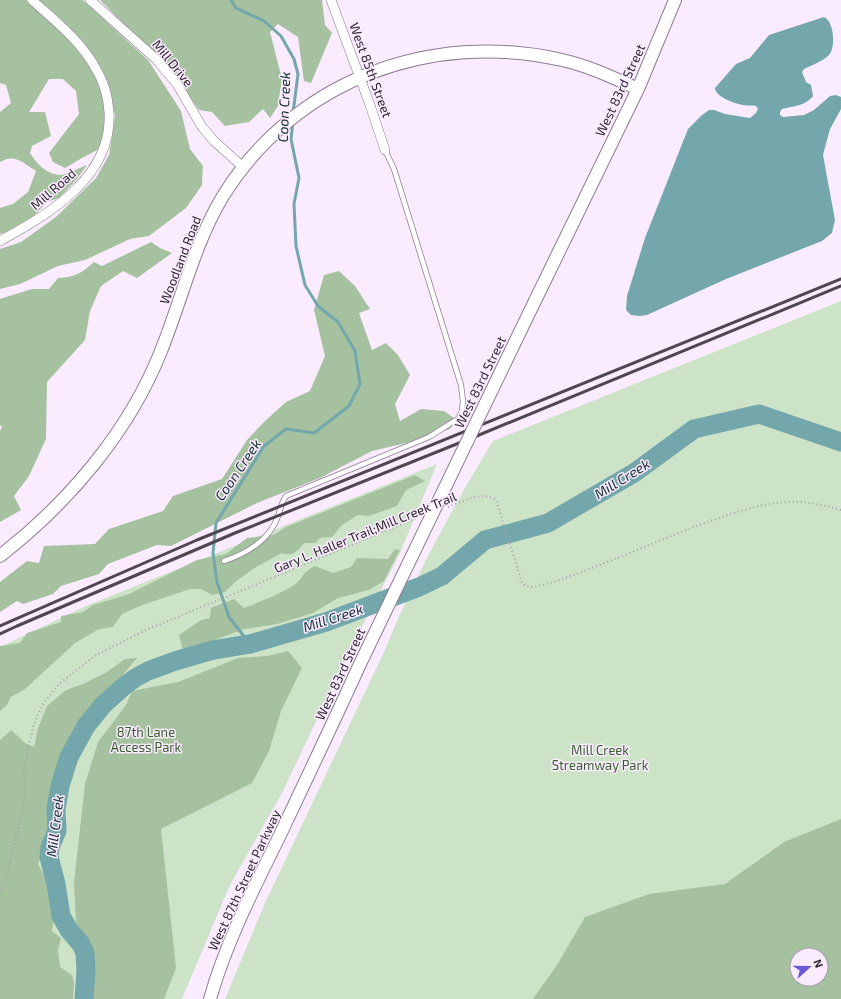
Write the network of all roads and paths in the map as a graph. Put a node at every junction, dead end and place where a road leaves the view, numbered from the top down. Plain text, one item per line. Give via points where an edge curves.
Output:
1 (32, 0) edge
2 (90, 0) edge
3 (331, 0) edge
4 (675, 0) edge
5 (360, 77) junction
6 (638, 89) junction
7 (385, 150) joint
8 (243, 167) junction
9 (0, 241) edge
10 (442, 509) dead end
11 (841, 510) edge
12 (420, 517) dead end
13 (0, 556) edge
14 (224, 561) dead end
15 (309, 775) joint
16 (0, 890) edge
17 (210, 999) edge

1 - 9 street, Mill Road via 79,44 96,69 104,85 110,121 107,139 89,175 55,208 29,226
2 - 8 street, Mill Drive via 156,59 177,84 214,141
3 - 5 street, West 85th Street
4 - 6 main road, West 83rd Street
5 - 6 main road, Woodland Road via 395,64 438,54 505,51 576,63
5 - 7 street, West 85th Street
5 - 8 main road, Woodland Road via 322,97 290,120 260,147
6 - 15 main road, West 83rd Street, bridge via 360,664
7 - 14 lane via 394,169 461,385 462,411 458,418 429,437 286,496 272,530 246,552
8 - 13 main road, Woodland Road via 206,227 158,360 131,410 106,448 77,484 43,519
10 - 11 path, Gary L. Haller Trail;Mill Creek Trail via 472,498 486,496 496,500 522,584 533,587 576,574 736,512 767,504 804,502
12 - 16 path, Gary L. Haller Trail;Mill Creek Trail via 146,630 107,648 73,672 51,693 37,716 24,767 23,807 8,871
15 - 17 main road, West 87th Street Parkway via 218,970

